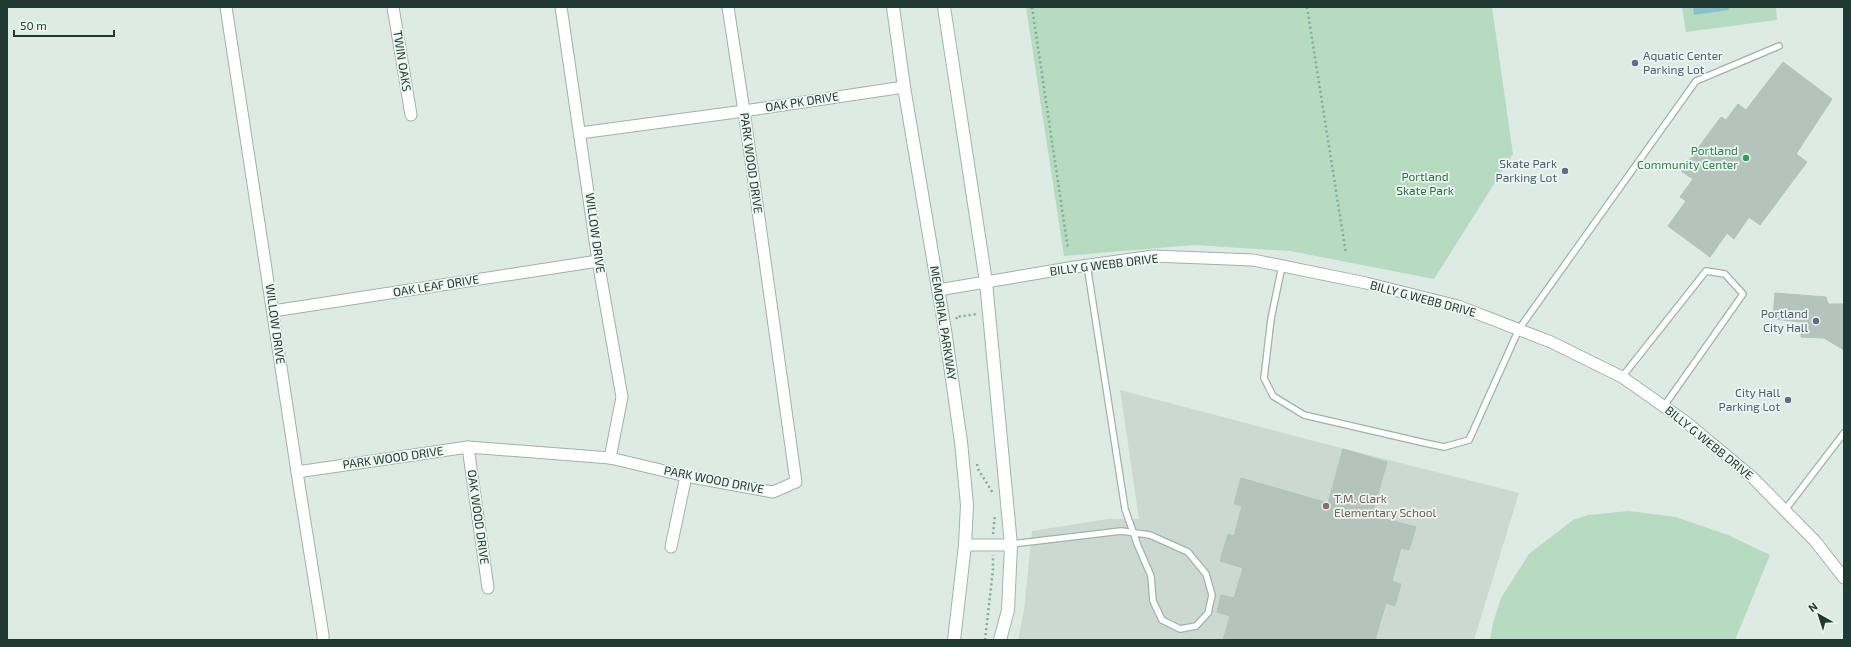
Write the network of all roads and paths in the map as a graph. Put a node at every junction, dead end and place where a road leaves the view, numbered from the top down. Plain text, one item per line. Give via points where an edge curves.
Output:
1 (226, 7) edge
2 (393, 7) edge
3 (562, 7) edge
4 (728, 7) edge
5 (893, 7) edge
6 (944, 7) edge
7 (1032, 7) edge
8 (1307, 7) edge
9 (1779, 46) dead end
10 (904, 87) junction
11 (744, 111) junction
12 (411, 115) dead end
13 (580, 133) junction
14 (1068, 249) dead end
15 (1346, 254) dead end
16 (598, 261) junction
17 (1087, 265) junction
18 (1282, 266) junction
19 (986, 282) junction
20 (938, 290) junction
21 (273, 311) junction
22 (989, 313) junction
23 (957, 322) dead end
24 (1519, 329) junction
25 (1622, 377) junction
26 (1664, 406) junction
27 (1844, 432) edge
28 (468, 447) junction
29 (610, 458) junction
30 (976, 463) dead end
31 (296, 472) junction
32 (686, 476) junction
33 (995, 496) dead end
34 (997, 509) dead end
35 (1785, 510) junction
36 (1133, 532) junction
37 (993, 544) junction
38 (1011, 544) junction
39 (965, 545) junction
40 (671, 547) dead end
41 (1844, 578) edge
42 (488, 588) dead end
43 (323, 640) edge
44 (954, 640) edge
45 (985, 640) edge
46 (1000, 640) edge

1 - 21 street, WILLOW DRIVE
2 - 12 street, TWIN OAKS
3 - 13 street, WILLOW DRIVE
4 - 11 street, PARK WOOD DRIVE
5 - 10 street, MEMORIAL PARKWAY
6 - 19 street
7 - 14 path
8 - 15 path
9 - 24 lane via 1696,81
10 - 11 street, OAK PK DRIVE
10 - 20 street, MEMORIAL PARKWAY
11 - 13 street, OAK PK DRIVE
11 - 32 street, PARK WOOD DRIVE via 796,482 773,492
13 - 16 street, WILLOW DRIVE
16 - 21 street, OAK LEAF DRIVE
16 - 29 street, WILLOW DRIVE via 622,397
17 - 18 street, BILLY G WEBB DRIVE via 1153,256 1253,260
17 - 19 street, BILLY G WEBB DRIVE
17 - 36 lane via 1125,509
18 - 24 street, BILLY G WEBB DRIVE via 1366,283 1458,306
18 - 24 lane via 1271,319 1264,378 1273,396 1304,415 1444,447 1469,440
19 - 20 street, BILLY G WEBB DRIVE
19 - 22 street
20 - 39 street, MEMORIAL PARKWAY via 961,442 967,505
21 - 31 street, WILLOW DRIVE
22 - 23 path via 956,317
22 - 38 street
24 - 25 street, BILLY G WEBB DRIVE
25 - 26 street, BILLY G WEBB DRIVE
25 - 26 lane via 1706,271 1725,274 1744,294
26 - 35 street, BILLY G WEBB DRIVE via 1752,477
27 - 35 lane
28 - 29 street, PARK WOOD DRIVE
28 - 31 street, PARK WOOD DRIVE
28 - 42 street, OAK WOOD DRIVE
29 - 32 street, PARK WOOD DRIVE
30 - 33 path
31 - 43 street, WILLOW DRIVE
32 - 40 street
34 - 37 path via 993,522
35 - 41 street, BILLY G WEBB DRIVE via 1815,541
36 - 36 lane via 1150,535 1188,552 1206,574 1212,595 1210,607 1208,614 1196,626 1180,629 1162,620 1153,601 1151,576
36 - 38 lane via 1121,531
37 - 38 street
37 - 39 street
37 - 45 path via 993,569
38 - 46 street via 1008,610
39 - 44 street, MEMORIAL PARKWAY

